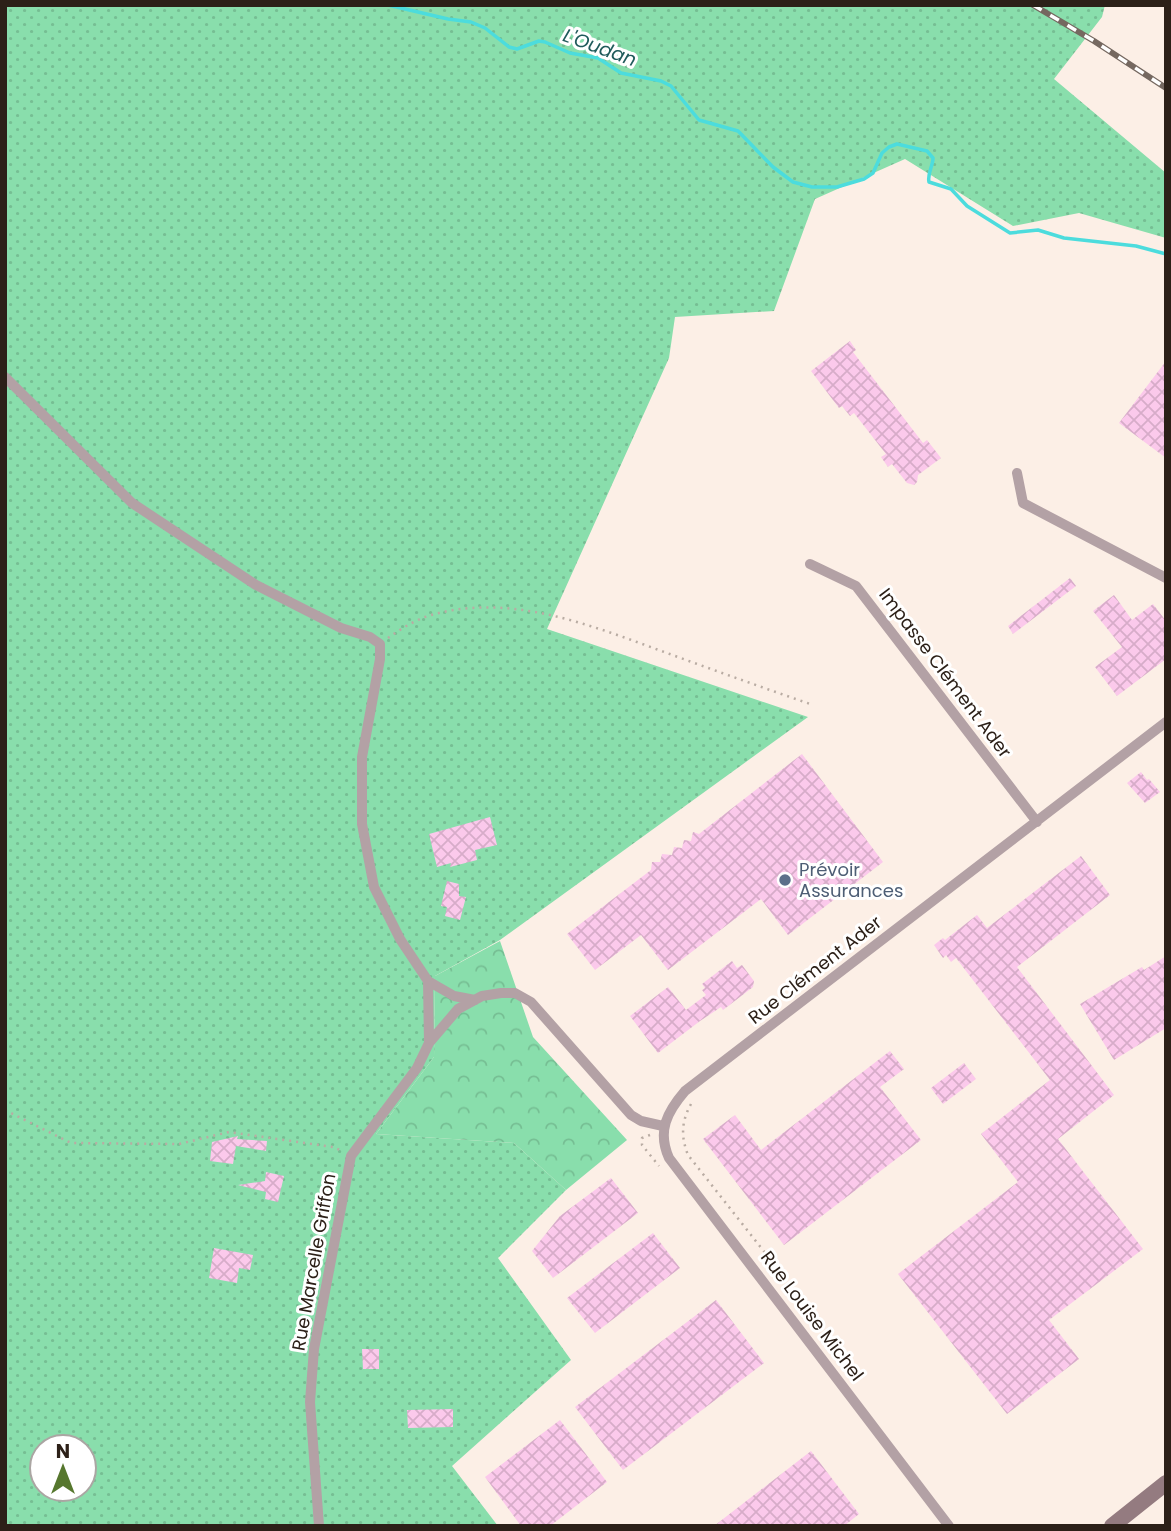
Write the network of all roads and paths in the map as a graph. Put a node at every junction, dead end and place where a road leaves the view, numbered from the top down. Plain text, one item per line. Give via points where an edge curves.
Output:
1 (5, 377) edge
2 (1017, 473) dead end
3 (810, 564) dead end
4 (1166, 578) edge
5 (380, 644) junction
6 (813, 705) dead end
7 (1166, 722) edge
8 (1037, 822) junction
9 (428, 981) junction
10 (475, 1000) junction
11 (429, 1043) junction
12 (692, 1102) dead end
13 (5, 1110) edge
14 (663, 1128) junction
15 (351, 1156) junction
16 (666, 1175) dead end
17 (775, 1297) junction
18 (1166, 1483) edge
19 (950, 1524) edge
20 (319, 1526) edge
21 (1112, 1526) edge

1 - 5 street via 132,503 256,586
2 - 4 street via 1023,503
3 - 8 street, Impasse Clément Ader via 856,586
5 - 6 path via 405,626 435,614 473,609 527,611 589,625
5 - 9 street via 362,757 362,824 374,887
7 - 8 street, Rue Clément Ader
8 - 14 street, Rue Clément Ader via 685,1091
9 - 10 street via 454,996
9 - 11 street
10 - 11 street, Rue Marcelle Griffon via 458,1009
10 - 14 street, Rue Marcelle Griffon via 515,993 531,1002 631,1115
11 - 15 street, Rue Marcelle Griffon via 417,1068
12 - 17 path via 685,1114 682,1140 688,1154 777,1268 780,1280
13 - 15 path via 71,1143 178,1144 229,1132 333,1147
14 - 16 path via 642,1138 642,1145
14 - 17 street, Rue Louise Michel via 670,1158
15 - 20 street, Rue Marcelle Griffon via 314,1349 310,1402
17 - 19 street, Rue Louise Michel
18 - 21 street

